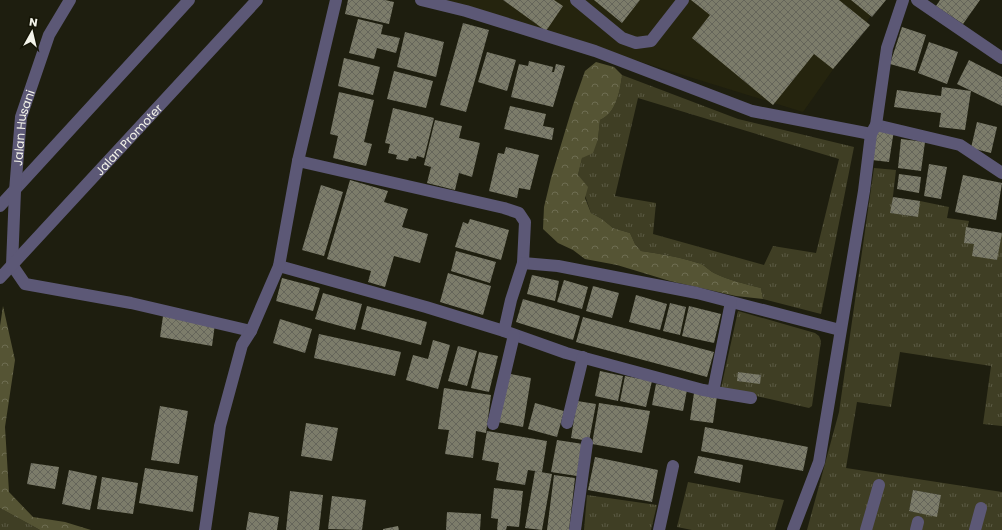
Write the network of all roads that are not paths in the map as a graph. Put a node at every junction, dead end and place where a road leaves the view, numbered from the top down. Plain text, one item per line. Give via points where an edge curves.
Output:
1 (70, 0) edge
2 (189, 0) edge
3 (257, 0) edge
4 (336, 0) edge
5 (421, 0) edge
6 (576, 0) edge
7 (683, 0) edge
8 (903, 0) edge
9 (917, 0) edge
10 (1002, 58) edge
11 (873, 130) junction
12 (298, 161) junction
13 (1002, 173) edge
14 (15, 192) junction
15 (0, 206) edge
16 (524, 263) junction
17 (12, 265) junction
18 (279, 266) junction
19 (0, 278) edge
20 (732, 302) junction
21 (251, 330) junction
22 (840, 330) junction
23 (509, 333) junction
24 (583, 357) junction
25 (713, 392) junction
26 (751, 398) dead end
27 (567, 423) dead end
28 (493, 424) dead end
29 (587, 443) dead end
30 (673, 466) dead end
31 (879, 485) dead end
32 (981, 508) dead end
33 (206, 530) edge
34 (575, 530) edge
35 (659, 530) edge
36 (794, 530) edge
37 (866, 530) edge
38 (975, 530) edge

1 - 14 street, Jalan Husani via 49,35 21,117
2 - 14 street
3 - 17 street, Jalan Promoter
4 - 12 street
5 - 11 street via 466,11 595,51 752,111
6 - 7 street via 622,38 636,43 650,40
8 - 11 street via 887,48
9 - 10 street
11 - 13 street via 960,145
11 - 22 street
12 - 16 street via 504,208 519,214 525,222
12 - 18 street
14 - 15 street
14 - 17 street, Jalan Husani
16 - 20 street via 558,266
16 - 23 street via 511,300
17 - 19 street, Jalan Promoter
17 - 21 street via 25,284
18 - 21 street
18 - 23 street
20 - 22 street
20 - 25 street
21 - 33 street via 242,345 220,426
22 - 36 street via 819,462
23 - 24 street
23 - 28 street
24 - 25 street
24 - 27 street
25 - 26 street
29 - 34 street
30 - 35 street
31 - 37 street
32 - 38 street

